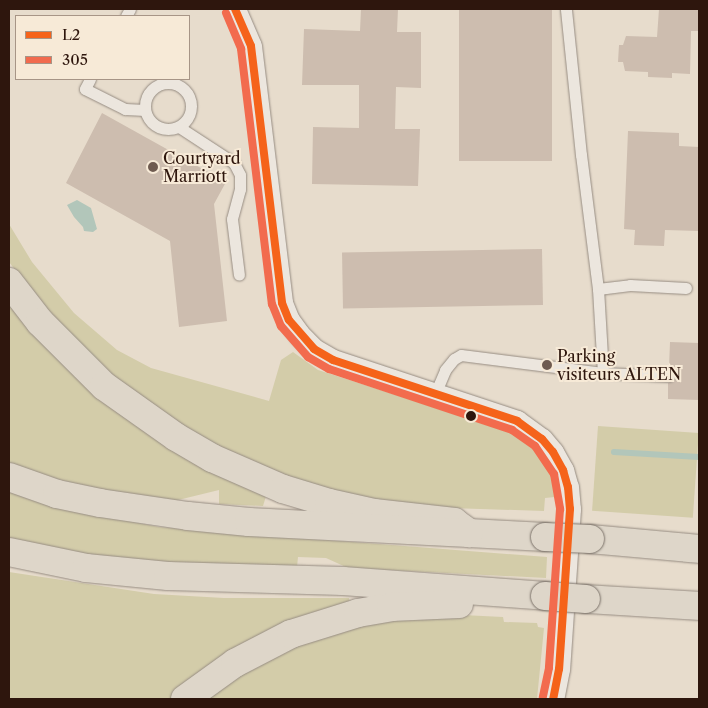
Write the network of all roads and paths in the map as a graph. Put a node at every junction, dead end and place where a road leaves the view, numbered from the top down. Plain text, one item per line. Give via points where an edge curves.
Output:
1 (235, 9) edge
2 (566, 9) edge
3 (89, 80) edge
4 (145, 110) junction
5 (179, 127) junction
6 (239, 276) dead end
7 (9, 282) edge
8 (686, 288) dead end
9 (598, 289) junction
10 (603, 373) junction
11 (669, 376) dead end
12 (435, 394) junction
13 (9, 476) edge
14 (469, 533) junction
15 (699, 549) edge
16 (9, 552) edge
17 (545, 596) junction
18 (699, 606) edge
19 (185, 699) edge
20 (554, 699) edge

1 - 12 street via 251,46 282,303 289,320 314,349 334,360
2 - 9 lane
3 - 4 lane via 84,89 126,109
4 - 5 lane via 158,127
4 - 5 lane via 145,102 153,88 168,83 182,87 188,93 191,108 190,115
5 - 6 lane via 234,163 240,175 232,220
7 - 14 highway via 40,322 104,386 212,458 275,486 329,503 374,513 454,522
8 - 9 lane via 630,285
9 - 10 lane
10 - 11 lane
10 - 12 lane via 461,355 444,370
12 - 20 street via 517,421 553,452 563,470 570,509
13 - 14 highway via 66,496 170,514 249,522
14 - 15 highway, bridge
16 - 17 highway via 86,568 168,576 362,582
17 - 18 highway, bridge
17 - 19 highway via 534,606 430,604 392,607 326,622 291,634 242,659

